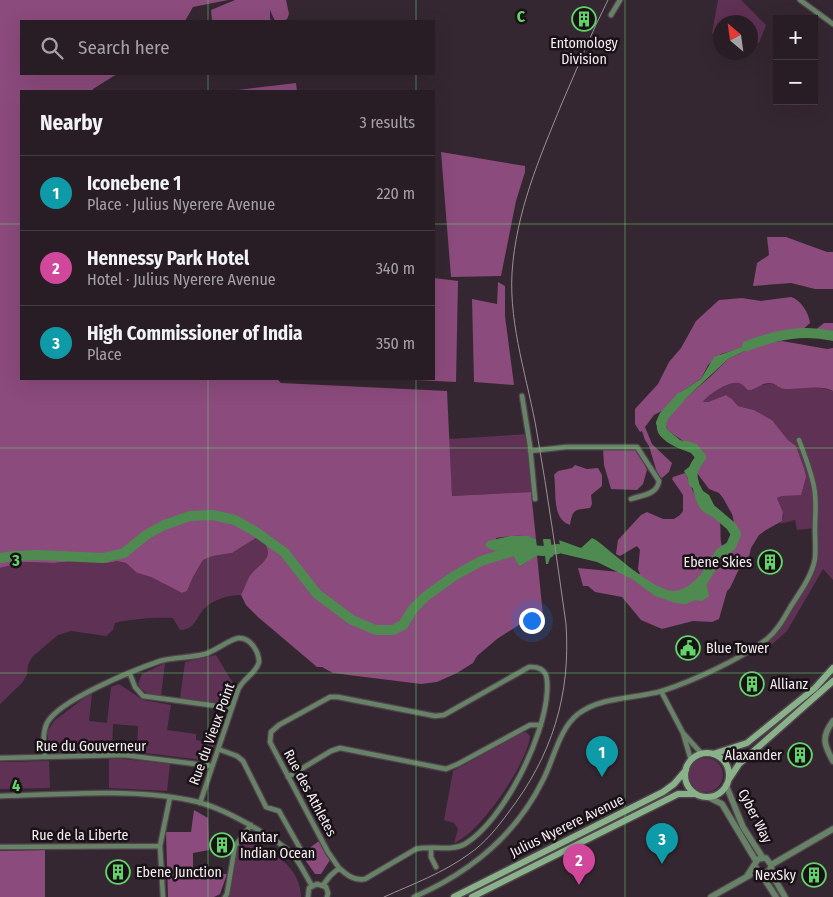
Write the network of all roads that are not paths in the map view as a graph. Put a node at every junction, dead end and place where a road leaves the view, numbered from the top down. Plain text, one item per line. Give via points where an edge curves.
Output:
1 (620, 0) edge
2 (800, 0) edge
3 (611, 15) dead end
4 (833, 24) edge
5 (522, 396) dead end
6 (799, 440) dead end
7 (530, 451) junction
8 (631, 499) dead end
9 (535, 500) dead end
10 (833, 668) edge
11 (130, 674) junction
12 (833, 681) edge
13 (661, 691) junction
14 (232, 708) junction
15 (833, 721) edge
16 (541, 725) junction
17 (683, 733) junction
18 (218, 749) junction
19 (702, 754) junction
20 (712, 754) junction
21 (45, 757) junction
22 (0, 758) edge
23 (692, 760) junction
24 (833, 761) edge
25 (212, 766) junction
26 (686, 770) junction
27 (288, 777) junction
28 (727, 782) junction
29 (696, 794) junction
30 (0, 796) edge
31 (170, 797) junction
32 (708, 797) junction
33 (200, 802) junction
34 (251, 825) junction
35 (833, 829) edge
36 (0, 846) edge
37 (160, 846) junction
38 (432, 848) junction
39 (301, 850) dead end
40 (768, 862) junction
41 (755, 864) junction
42 (436, 867) dead end
43 (339, 868) junction
44 (760, 873) junction
45 (747, 876) junction
46 (323, 885) junction
47 (312, 886) junction
48 (163, 897) edge
49 (225, 897) edge
50 (308, 897) edge
51 (327, 897) edge
52 (414, 897) edge
53 (454, 897) edge
54 (472, 897) edge
55 (711, 897) edge
56 (776, 897) edge
57 (785, 897) edge

1 - 3 street
2 - 4 street
5 - 7 street
6 - 13 street via 810,468 816,500 814,560 804,586 778,628 766,639 713,670
7 - 8 street via 566,447 637,447 659,481 654,492
7 - 9 street
10 - 20 main road via 814,688 747,743
11 - 14 street via 143,696
11 - 14 street, Rue du Vieux Point via 161,661 210,652 231,640 242,638 256,650 259,662 255,671 240,685
11 - 21 street, Rue du Vieux Point via 84,693 52,717 45,732
12 - 28 main road via 739,764
13 - 17 street
13 - 52 street via 610,701 579,714 568,725 544,780 530,803 500,840 469,866
14 - 18 street, Rue du Vieux Point
15 - 24 street via 824,741
16 - 27 street via 530,725 446,769 340,748
16 - 27 street, Rue des Athletes via 547,679 546,673 536,667 529,667 444,716 330,697 271,732 270,742
16 - 38 street, Rue des Athletes via 530,755 510,792 478,834 464,845
17 - 19 street
17 - 23 street
18 - 25 street, Rue du Vieux Point
18 - 39 street via 243,761 266,807 279,811
19 - 20 main road
19 - 23 main road
20 - 28 main road via 724,761 729,772
21 - 22 street, Rue du Gouverneur
21 - 25 street, Rue du Gouverneur via 124,755
23 - 26 main road
25 - 33 street, Rue du Vieux Point
26 - 29 main road via 687,784
26 - 53 main road, Julius Nyerere Avenue via 664,792
27 - 43 street, Rue des Athletes
28 - 32 main road via 716,795
28 - 40 street, Cyber Way via 744,827
29 - 32 main road
29 - 54 main road, Julius Nyerere Avenue via 678,794
30 - 31 street via 122,794
31 - 33 street
31 - 37 street
32 - 41 street, Cyber Way via 722,804
33 - 34 street
34 - 47 street via 284,846
34 - 49 street via 235,846
35 - 40 street
36 - 37 street, Rue de la Liberte
37 - 48 street
38 - 42 street
38 - 43 street, Rue des Athletes via 416,849 365,879 358,880
40 - 41 street
40 - 44 street via 766,873
40 - 57 street, Cyber Way
41 - 44 street, Cyber Way
41 - 45 street
43 - 46 street
44 - 45 street
44 - 56 street
45 - 55 street
46 - 47 street
46 - 51 street
47 - 50 street

